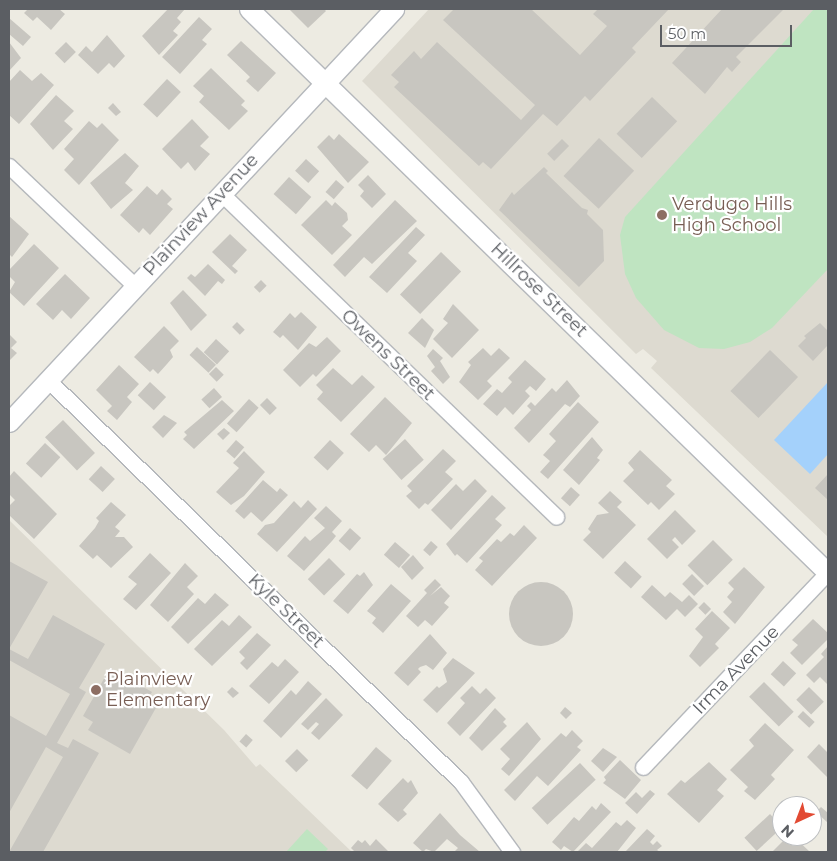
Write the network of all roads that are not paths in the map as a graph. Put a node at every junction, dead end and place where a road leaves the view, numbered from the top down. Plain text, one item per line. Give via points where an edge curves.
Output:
1 (249, 9) edge
2 (394, 9) edge
3 (325, 82) junction
4 (9, 166) edge
5 (221, 193) junction
6 (135, 286) junction
7 (48, 380) junction
8 (9, 422) edge
9 (556, 517) dead end
10 (827, 571) edge
11 (643, 767) dead end
12 (512, 852) edge

1 - 3 street, Hillrose Street
2 - 3 street, Plainview Avenue
3 - 5 street, Plainview Avenue
3 - 10 street, Hillrose Street
4 - 6 street
5 - 6 street, Plainview Avenue
5 - 9 street, Owens Street
6 - 7 street, Plainview Avenue
7 - 8 street, Plainview Avenue
7 - 12 street, Kyle Street via 461,782
10 - 11 street, Irma Avenue

